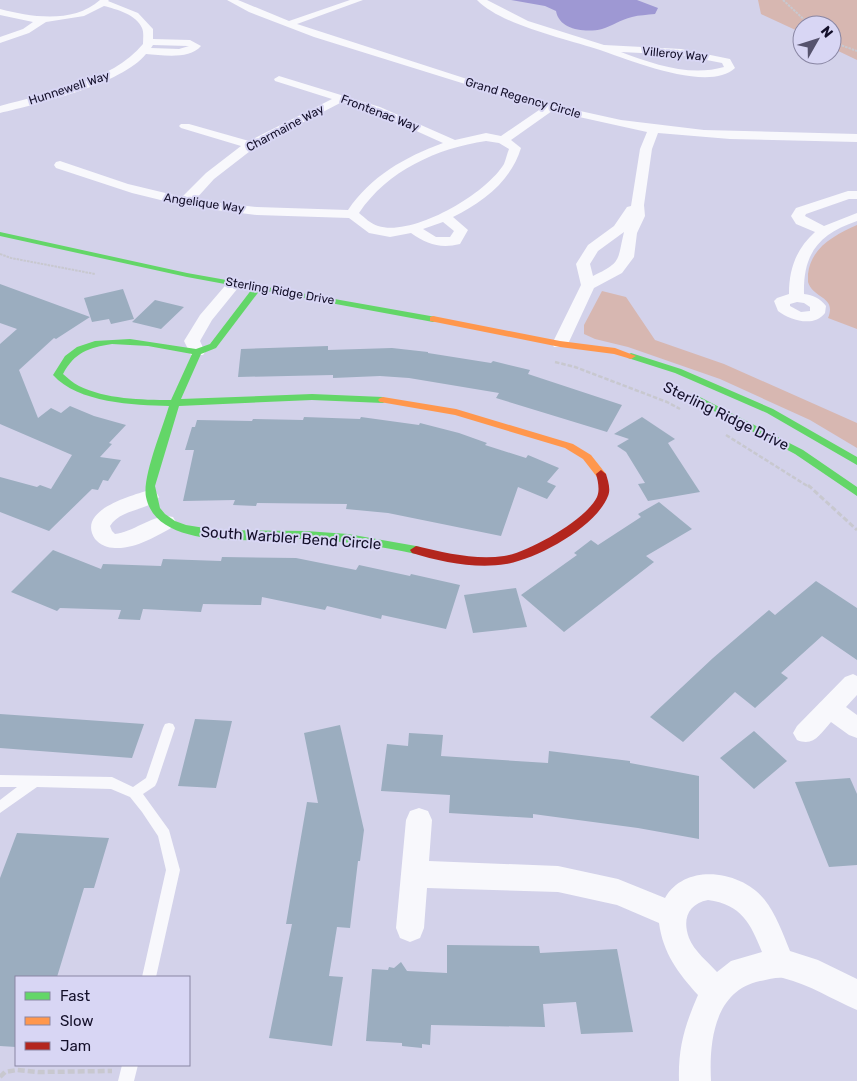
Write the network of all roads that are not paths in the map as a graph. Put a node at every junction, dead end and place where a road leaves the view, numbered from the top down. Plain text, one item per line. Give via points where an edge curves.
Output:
1 (231, 0) edge
2 (358, 0) edge
3 (481, 0) edge
4 (104, 1) edge
5 (345, 4) junction
6 (0, 12) edge
7 (43, 20) junction
8 (277, 20) junction
9 (289, 24) junction
10 (0, 43) edge
11 (603, 48) junction
12 (279, 79) dead end
13 (342, 98) junction
14 (550, 108) junction
15 (0, 110) edge
16 (185, 126) dead end
17 (654, 129) junction
18 (857, 138) edge
19 (503, 140) junction
20 (452, 143) junction
21 (250, 145) junction
22 (60, 164) dead end
23 (857, 195) edge
24 (185, 202) junction
25 (637, 206) junction
26 (352, 214) junction
27 (443, 216) junction
28 (857, 217) edge
29 (413, 229) junction
30 (824, 231) junction
31 (0, 234) edge
32 (605, 241) junction
33 (627, 246) junction
34 (235, 283) junction
35 (588, 285) junction
36 (258, 288) junction
37 (797, 297) dead end
38 (560, 344) junction
39 (197, 352) junction
40 (607, 363) dead end
41 (683, 392) dead end
42 (175, 402) junction
43 (857, 462) edge
44 (857, 492) edge
45 (853, 684) dead end
46 (830, 708) junction
47 (169, 728) dead end
48 (857, 728) edge
49 (805, 733) dead end
50 (0, 781) edge
51 (33, 783) junction
52 (134, 793) junction
53 (0, 807) edge
54 (419, 820) dead end
55 (414, 874) junction
56 (672, 915) junction
57 (410, 928) dead end
58 (780, 963) junction
59 (149, 976) edge
60 (714, 990) junction
61 (857, 995) edge
62 (695, 1081) edge

1 - 8 street, Grand Regency Circle
2 - 5 street
3 - 11 street, Villeroy Way via 530,25
4 - 7 street via 96,8 79,14
4 - 15 street, Hunnewell Way via 143,22 149,32 146,46 125,67 108,76
5 - 8 street
5 - 9 street
6 - 7 street
7 - 10 street
8 - 9 street, Grand Regency Circle
9 - 14 street, Grand Regency Circle
11 - 11 street, Villeroy Way via 652,66 718,74 730,68 726,61 713,57
12 - 13 street, Frontenac Way
13 - 20 street, Frontenac Way via 397,117
13 - 21 street, Charmaine Way
14 - 17 street, Grand Regency Circle
14 - 19 street
16 - 21 street
17 - 18 street, Grand Regency Circle via 754,137
17 - 25 street via 646,150
19 - 20 street via 468,138
19 - 27 street via 515,148 515,158 510,167 492,186
20 - 26 street via 396,170 373,188
21 - 24 street, Charmaine Way via 210,176
22 - 24 street, Angelique Way via 117,185
23 - 30 street via 801,211 798,216 802,221
24 - 26 street, Angelique Way via 254,210
25 - 32 street via 620,229
25 - 33 street via 638,216
26 - 29 street via 374,230 399,232
27 - 29 street
27 - 29 street via 461,230 455,241 433,241
28 - 30 street
30 - 37 street via 808,245 798,263
31 - 34 street, Sterling Ridge Drive via 78,254
32 - 33 street
32 - 35 street via 594,248 583,264
33 - 35 street via 627,257 617,270
34 - 36 street, Sterling Ridge Drive
34 - 39 street via 205,318 192,341
35 - 38 street
36 - 38 street, Sterling Ridge Drive
36 - 39 street via 213,346
38 - 40 street, Sterling Ridge Drive
38 - 43 street, Sterling Ridge Drive via 615,351 678,371 770,411
39 - 42 street
39 - 42 street, South Warbler Bend Circle via 104,341 84,347 60,367 58,375 63,383 79,391 120,400
41 - 44 street, Sterling Ridge Drive via 767,433
42 - 42 street, South Warbler Bend Circle via 339,398 383,400 443,409 569,446 586,454 603,476 604,490 595,508 541,548 526,556 505,560 480,561 334,537 200,533 180,529 156,510 152,472
45 - 46 street
46 - 48 street
46 - 49 street
47 - 52 lane via 151,782
50 - 51 lane
51 - 52 lane via 112,784
51 - 53 lane
52 - 59 lane via 164,834 173,870
54 - 55 street
55 - 56 street via 558,879 618,892
55 - 57 street
56 - 58 street via 683,895 690,891 704,885 729,889 752,906
56 - 60 street via 675,940
58 - 60 street via 741,971
58 - 61 street via 818,974
60 - 62 street via 700,1025 694,1056

